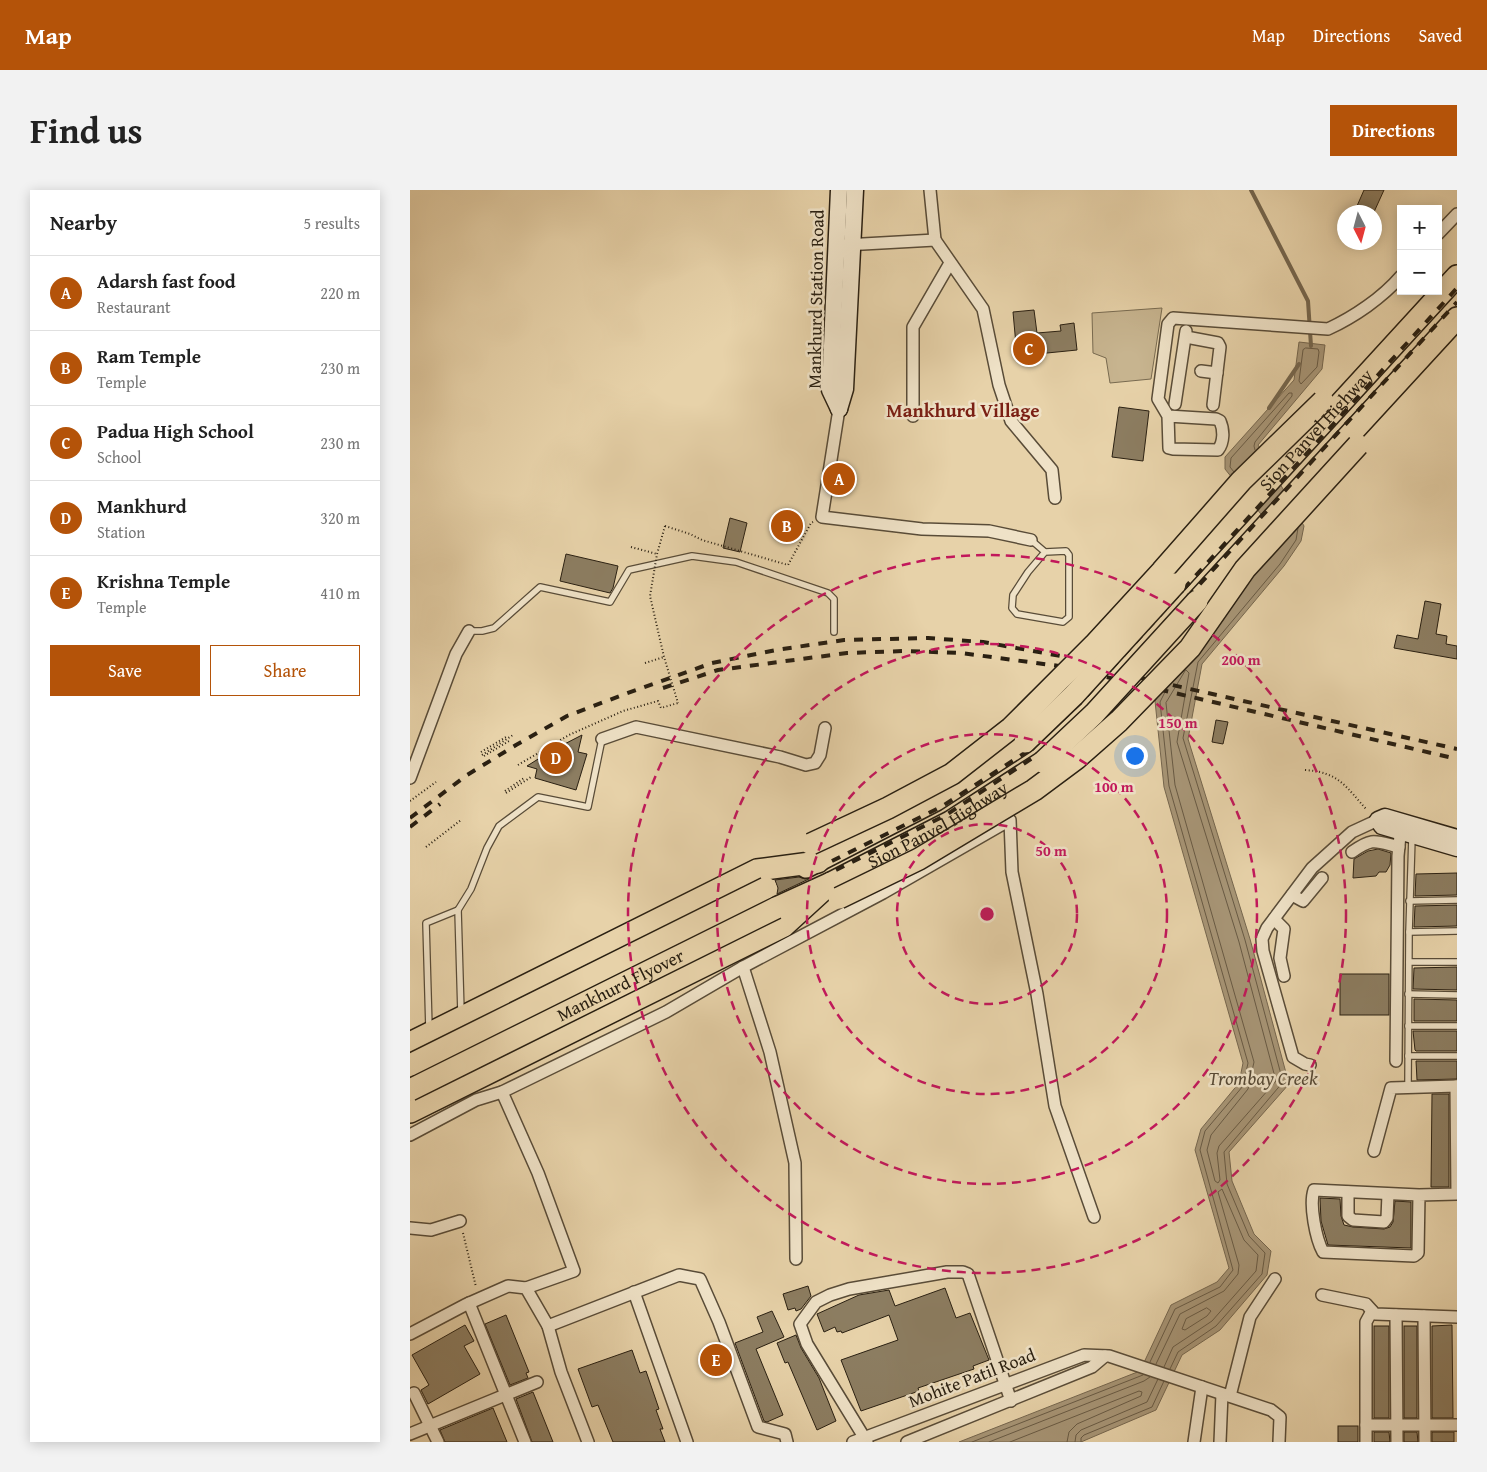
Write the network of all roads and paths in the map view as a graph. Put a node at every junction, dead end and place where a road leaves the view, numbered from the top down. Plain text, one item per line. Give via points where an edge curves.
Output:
1 (839, 190) edge
2 (855, 190) edge
3 (930, 190) edge
4 (1457, 214) edge
5 (1442, 230) edge
6 (935, 240) junction
7 (844, 246) junction
8 (950, 263) junction
9 (1457, 276) edge
10 (1397, 281) edge
11 (1457, 318) edge
12 (1188, 319) junction
13 (1186, 337) junction
14 (1200, 371) dead end
15 (1217, 373) junction
16 (1367, 374) junction
17 (1386, 396) junction
18 (1175, 404) dead end
19 (1212, 405) dead end
20 (839, 409) joint
21 (913, 416) dead end
22 (1168, 416) junction
23 (1055, 498) dead end
24 (822, 517) junction
25 (1031, 540) joint
26 (631, 547) dead end
27 (1045, 552) junction
28 (657, 554) junction
29 (469, 631) joint
30 (834, 632) dead end
31 (664, 657) junction
32 (645, 663) dead end
33 (825, 728) dead end
34 (514, 735) dead end
35 (506, 737) dead end
36 (602, 739) joint
37 (509, 741) dead end
38 (482, 754) junction
39 (518, 765) dead end
40 (1305, 770) dead end
41 (531, 777) dead end
42 (410, 778) edge
43 (524, 778) dead end
44 (436, 782) dead end
45 (410, 801) edge
46 (461, 820) dead end
47 (1378, 820) junction
48 (1403, 834) junction
49 (1457, 838) edge
50 (426, 847) dead end
51 (1457, 848) edge
52 (1352, 852) dead end
53 (814, 853) junction
54 (1322, 878) dead end
55 (762, 879) junction
56 (835, 890) junction
57 (1292, 894) junction
58 (1457, 900) edge
59 (1409, 901) junction
60 (458, 910) junction
61 (780, 917) junction
62 (1274, 919) junction
63 (1457, 931) edge
64 (1409, 932) junction
65 (1409, 962) junction
66 (1457, 962) edge
67 (743, 967) junction
68 (1284, 976) dead end
69 (1408, 994) junction
70 (1457, 995) edge
71 (461, 1018) junction
72 (1408, 1026) junction
73 (1457, 1026) edge
74 (429, 1033) junction
75 (410, 1043) edge
76 (466, 1045) dead end
77 (468, 1054) dead end
78 (1408, 1056) junction
79 (1457, 1056) edge
80 (435, 1060) dead end
81 (1396, 1061) dead end
82 (410, 1065) edge
83 (1310, 1065) dead end
84 (438, 1069) dead end
85 (1408, 1086) junction
86 (1457, 1086) edge
87 (410, 1090) edge
88 (474, 1091) junction
89 (502, 1092) junction
90 (444, 1096) junction
91 (410, 1112) edge
92 (410, 1134) edge
93 (1374, 1151) dead end
94 (1348, 1192) junction
95 (1388, 1194) junction
96 (1419, 1195) junction
97 (1094, 1217) dead end
98 (460, 1221) joint
99 (410, 1228) edge
100 (796, 1259) dead end
101 (1275, 1279) dead end
102 (526, 1288) junction
103 (634, 1292) junction
104 (1322, 1295) dead end
105 (474, 1301) junction
106 (1372, 1310) junction
107 (1396, 1315) junction
108 (1424, 1316) junction
109 (1457, 1317) edge
110 (548, 1326) junction
111 (410, 1334) edge
112 (1105, 1356) junction
113 (1036, 1374) junction
114 (537, 1382) dead end
115 (1005, 1386) junction
116 (1202, 1387) junction
117 (1042, 1388) junction
118 (414, 1393) dead end
119 (506, 1395) junction
120 (1226, 1395) junction
121 (973, 1398) junction
122 (1011, 1401) junction
123 (979, 1414) junction
124 (1366, 1425) junction
125 (1457, 1425) edge
126 (430, 1426) junction
127 (1397, 1426) junction
128 (1425, 1426) junction
129 (410, 1434) edge
130 (866, 1439) edge
131 (438, 1442) edge
132 (525, 1442) edge
133 (588, 1442) edge
134 (686, 1442) edge
135 (787, 1442) edge
136 (853, 1442) edge
137 (907, 1442) edge
138 (1194, 1442) edge
139 (1220, 1442) edge
140 (1278, 1442) edge
141 (1366, 1442) edge
142 (1397, 1442) edge
143 (1425, 1442) edge

1 - 7 street, Mankhurd Station Road
2 - 7 street, Mankhurd Station Road
3 - 6 street
4 - 5 street
6 - 7 street
6 - 8 street
7 - 20 street, Mankhurd Station Road via 830,390
8 - 21 street via 913,327
8 - 23 street via 983,309 999,385 1011,421 1052,470
9 - 16 highway, Sion Panvel Highway
10 - 12 street via 1389,290 1328,329
11 - 17 highway, Sion Panvel Highway
12 - 13 street
12 - 22 street via 1173,318 1168,324 1158,399
13 - 15 street via 1218,343
13 - 18 street
14 - 15 street
15 - 19 street
16 - 53 highway, bridge via 1323,401 1241,481 1094,645 1011,728 952,774
16 - 53 highway, Sion Panvel Highway, bridge via 1074,695 1025,742 936,800
17 - 56 highway, Sion Panvel Highway, bridge via 1094,714 1043,762
17 - 56 highway, bridge via 1358,446 1245,569 1190,648 1119,721 1034,790 935,849
20 - 24 street, Mankhurd Station Road
22 - 22 street via 1220,421 1223,427 1218,450 1169,448
24 - 25 street via 922,528 989,531
24 - 28 path, bridge via 811,523 788,565 664,526
25 - 27 lane
26 - 28 path
27 - 27 lane via 1066,551 1070,555 1069,618 1063,622 1017,614 1012,608 1013,595
28 - 31 path, bridge via 650,596
29 - 30 lane via 494,628 540,587 610,602 629,570 692,556 736,562 828,593 834,599
29 - 42 street via 456,654
31 - 32 path
31 - 39 path, bridge via 678,703 661,708 658,701 623,711 569,735
33 - 36 street via 820,755 815,763 806,764 636,727
34 - 38 path
35 - 38 path
36 - 60 lane via 588,807 538,797 499,826
37 - 38 path
40 - 47 path via 1331,775 1350,789
41 - 43 path via 505,792
44 - 45 path
46 - 50 path
47 - 48 street via 1382,826
47 - 57 street via 1352,832 1312,868
48 - 49 street
48 - 51 street
48 - 52 street via 1366,842
48 - 59 lane
48 - 81 street
53 - 55 highway
54 - 57 street via 1300,905
55 - 71 highway
55 - 82 highway, Mankhurd Flyover, bridge
56 - 61 highway, Mankhurd Flyover
57 - 62 street
58 - 59 lane
59 - 64 lane
60 - 71 lane
60 - 74 lane via 426,923
61 - 87 highway, Mankhurd Flyover, bridge
61 - 88 highway
62 - 68 street via 1284,928 1280,958
62 - 83 street via 1262,940 1263,951 1293,1057
63 - 64 lane
64 - 65 lane
65 - 66 lane
65 - 69 lane
67 - 89 street via 666,1012
67 - 97 street via 883,893 1010,820 1012,872 1037,994 1055,1106
67 - 100 street via 770,1052 795,1163
69 - 70 lane
69 - 72 lane
71 - 74 highway
71 - 76 lane
72 - 73 lane
72 - 78 lane
74 - 75 highway
74 - 80 lane
77 - 88 lane
78 - 79 lane
78 - 85 lane
84 - 90 lane
85 - 86 street
85 - 93 street via 1390,1089
86 - 96 street via 1457,1194
88 - 89 street
88 - 90 highway
88 - 92 street
89 - 102 street via 538,1173 574,1271
90 - 91 highway
94 - 95 street
94 - 95 street via 1348,1216 1353,1220 1384,1222
94 - 96 street via 1314,1190 1313,1215 1323,1252 1414,1256 1418,1253
95 - 96 street
98 - 99 street via 431,1230
98 - 105 path
101 - 120 street via 1250,1317
102 - 105 street via 508,1286
102 - 110 street
103 - 110 street
103 - 134 street
103 - 135 street via 679,1275 700,1279 758,1426 785,1434
104 - 106 street via 1366,1304
105 - 111 street
105 - 119 street
106 - 107 street via 1375,1314
106 - 124 street via 1366,1322
107 - 108 street
107 - 127 street
108 - 109 street
108 - 128 street
110 - 133 street via 561,1372
112 - 113 street, Mohite Patil Road via 1084,1355
112 - 116 street, Mohite Patil Road
112 - 117 street via 1092,1367
113 - 115 street, Mohite Patil Road
113 - 117 street
114 - 119 street
115 - 121 street, Mohite Patil Road
115 - 122 street
115 - 130 street via 968,1274 938,1273 830,1295 816,1302 800,1324 807,1344
116 - 120 street, Mohite Patil Road
116 - 138 street
117 - 122 street
118 - 126 street
119 - 126 street
119 - 132 street
120 - 139 street
120 - 140 street, Mohite Patil Road via 1271,1410 1280,1417
121 - 123 street
121 - 130 street, Mohite Patil Road
122 - 123 street
123 - 137 street
124 - 127 street
124 - 141 street
125 - 128 street
126 - 129 street
126 - 131 street
127 - 128 street
127 - 142 street
128 - 143 street
130 - 136 street, Mohite Patil Road

